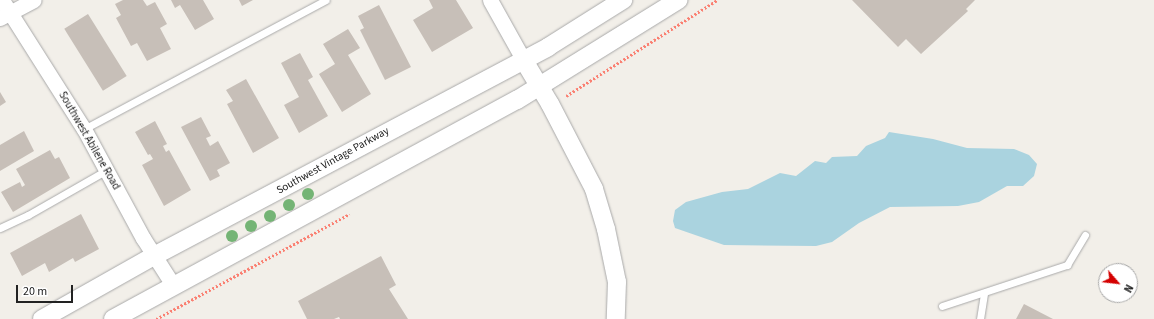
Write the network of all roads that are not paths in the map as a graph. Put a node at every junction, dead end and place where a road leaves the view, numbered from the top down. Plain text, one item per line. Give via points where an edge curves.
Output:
1 (34, 0) edge
2 (326, 0) edge
3 (490, 0) edge
4 (623, 0) edge
5 (678, 0) edge
6 (3, 10) edge
7 (523, 59) junction
8 (540, 87) junction
9 (84, 129) junction
10 (107, 169) junction
11 (0, 228) edge
12 (1085, 235) dead end
13 (154, 256) junction
14 (173, 285) junction
15 (984, 293) junction
16 (942, 306) dead end
17 (42, 319) edge
18 (113, 319) edge
19 (616, 319) edge
20 (980, 319) edge

1 - 6 street
2 - 9 lane
3 - 7 street
4 - 7 street, Southwest Vintage Parkway via 562,39
5 - 8 street
6 - 9 street, Southwest Abilene Road
7 - 8 street
7 - 13 street, Southwest Vintage Parkway
8 - 14 street via 265,238
8 - 19 street via 594,190 606,229 617,282
9 - 10 street, Southwest Abilene Road
10 - 11 lane via 28,215
10 - 13 street, Southwest Abilene Road
12 - 15 lane via 1067,265
13 - 14 street, Southwest Abilene Road
13 - 17 street, Southwest Vintage Parkway
14 - 18 street
15 - 16 lane
15 - 20 lane

